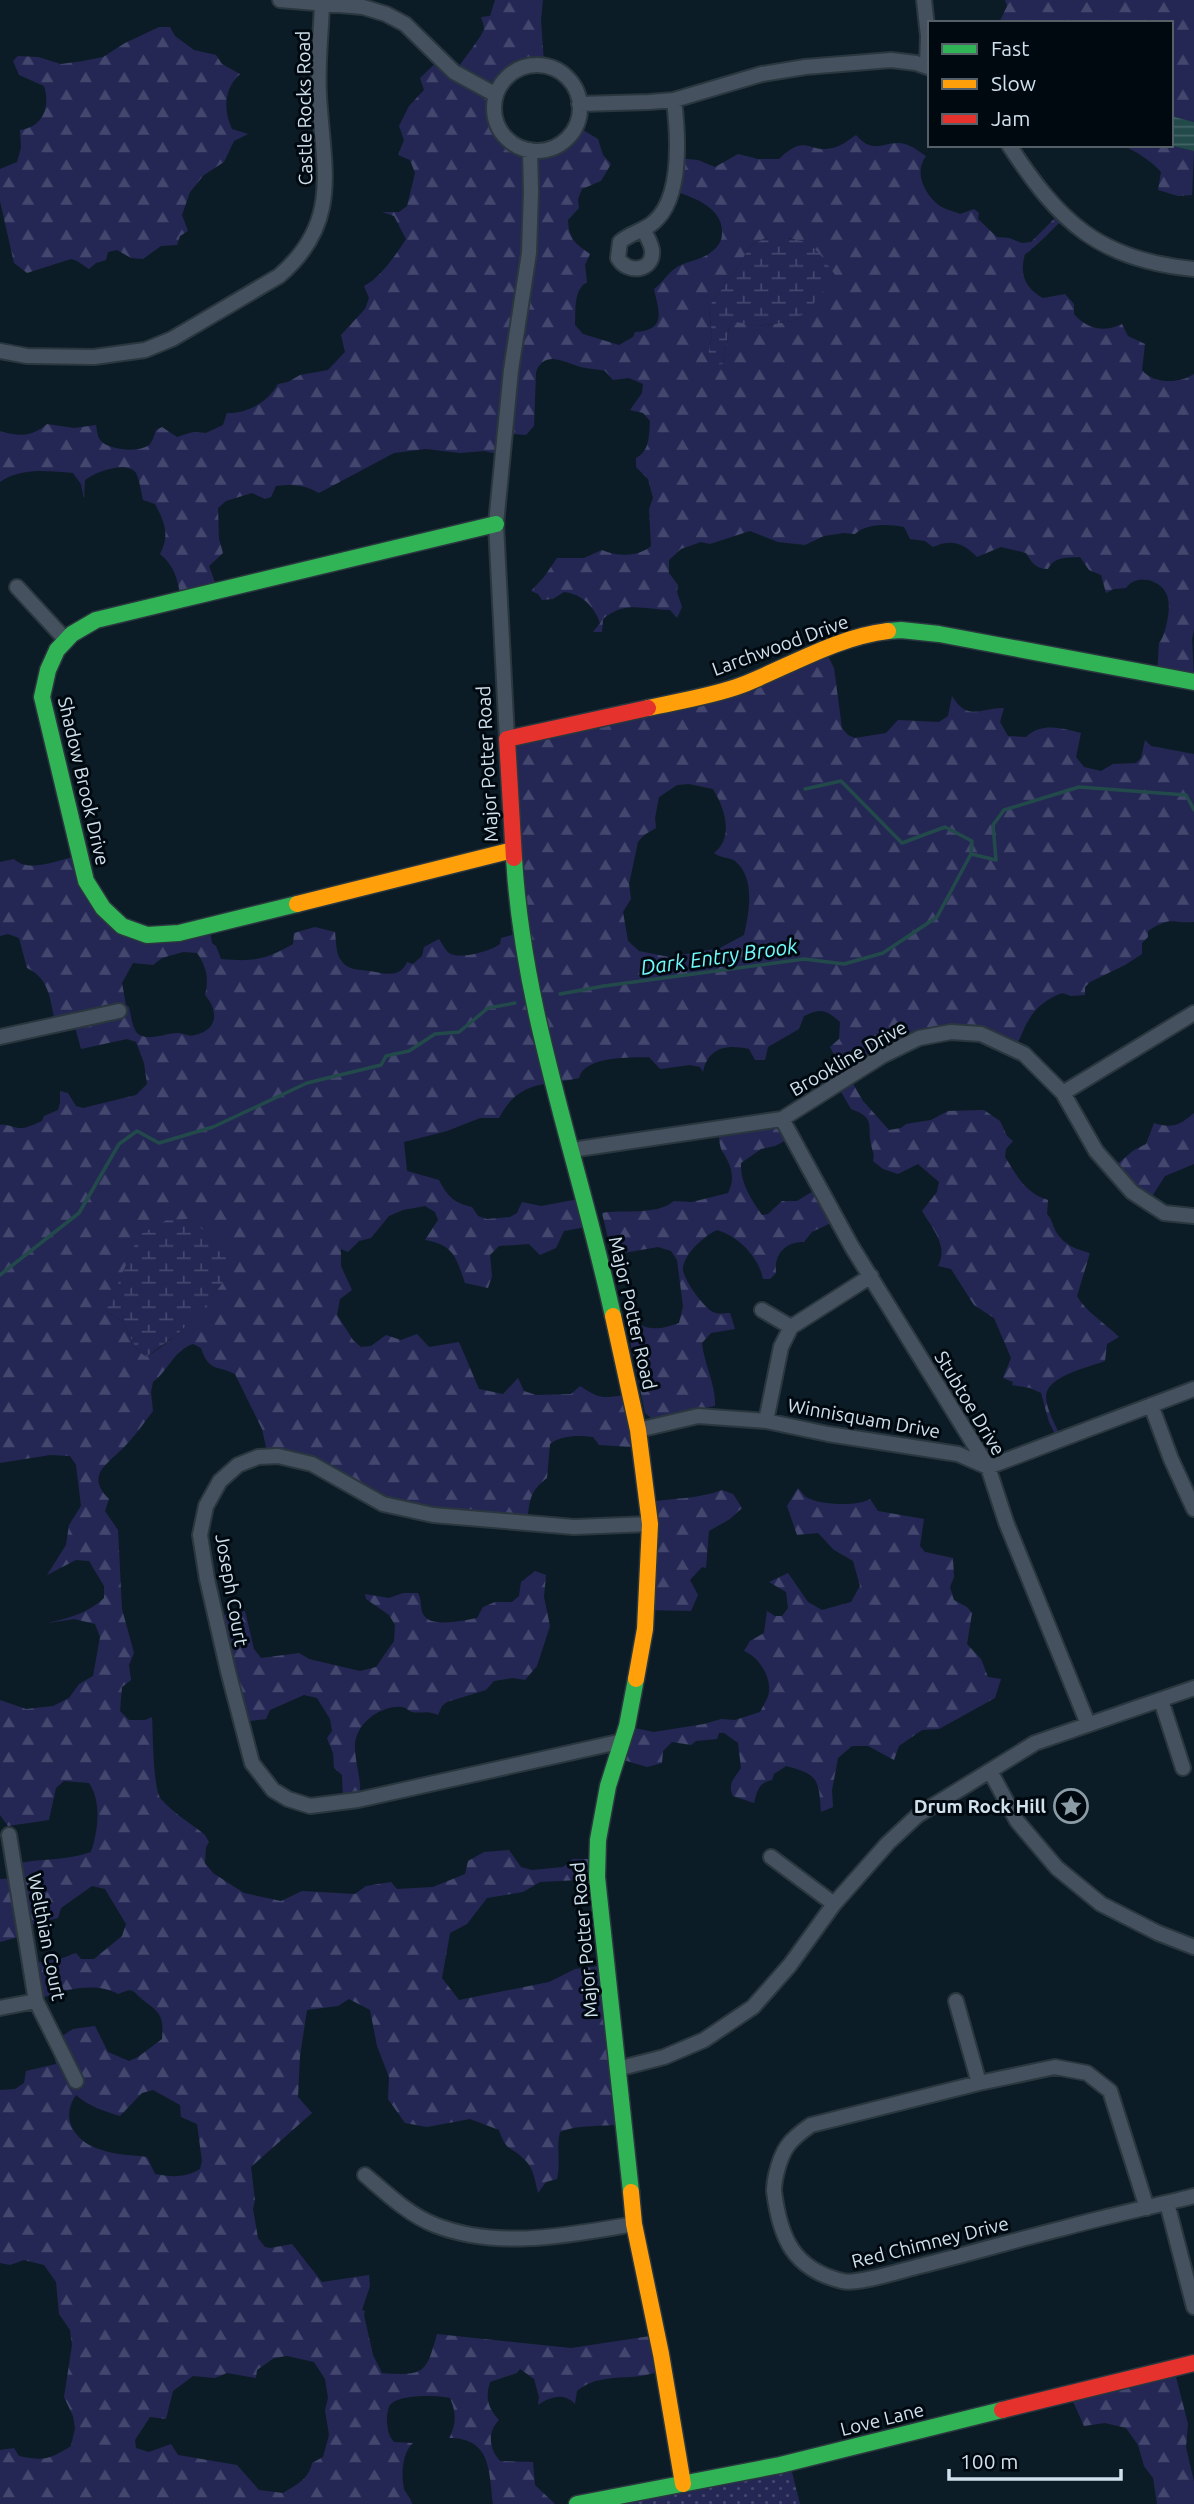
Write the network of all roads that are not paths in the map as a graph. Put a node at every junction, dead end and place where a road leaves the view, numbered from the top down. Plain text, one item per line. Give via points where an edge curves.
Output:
1 (279, 0) edge
2 (924, 0) edge
3 (323, 4) junction
4 (928, 67) edge
5 (496, 96) junction
6 (674, 100) junction
7 (579, 104) junction
8 (1010, 147) edge
9 (530, 150) junction
10 (643, 229) dead end
11 (1194, 269) edge
12 (0, 351) edge
13 (496, 524) junction
14 (17, 587) dead end
15 (64, 638) junction
16 (1194, 682) edge
17 (506, 739) junction
18 (513, 850) junction
19 (119, 1011) dead end
20 (1194, 1013) edge
21 (0, 1037) edge
22 (1063, 1093) junction
23 (782, 1119) junction
24 (572, 1150) junction
25 (1194, 1216) edge
26 (871, 1276) junction
27 (762, 1310) dead end
28 (791, 1327) junction
29 (1194, 1389) edge
30 (1152, 1405) junction
31 (766, 1420) junction
32 (638, 1430) junction
33 (988, 1467) junction
34 (1194, 1509) edge
35 (650, 1524) junction
36 (1194, 1688) edge
37 (1161, 1700) junction
38 (1088, 1724) junction
39 (623, 1741) junction
40 (1183, 1768) dead end
41 (990, 1771) junction
42 (9, 1835) dead end
43 (771, 1857) dead end
44 (834, 1904) junction
45 (1194, 1947) edge
46 (36, 2001) junction
47 (957, 2001) dead end
48 (0, 2008) edge
49 (617, 2069) junction
50 (76, 2081) dead end
51 (979, 2083) junction
52 (365, 2175) dead end
53 (1194, 2196) edge
54 (1167, 2203) junction
55 (1147, 2208) junction
56 (634, 2224) junction
57 (1194, 2307) edge
58 (1194, 2363) edge
59 (683, 2484) junction
60 (621, 2500) edge
61 (577, 2504) edge

1 - 3 street, Castle Rocks Road
2 - 4 street
3 - 5 street, Castle Rocks Road via 363,7 405,24 454,72
3 - 12 street, Castle Rocks Road via 318,74 325,152 323,205 312,236 291,265 188,330 145,350 94,357
4 - 6 street via 891,60 785,70
5 - 7 street via 515,71 546,66 572,84
5 - 9 street via 495,119 500,131
6 - 7 street
6 - 10 street via 677,140 672,191 659,216
7 - 9 street via 570,135 552,148
8 - 11 street via 1039,190 1075,227 1096,241 1143,261
9 - 13 street, Major Potter Road via 529,253
13 - 15 street via 96,620
13 - 17 street, Major Potter Road
14 - 15 street
15 - 18 street, Shadow Brook Drive via 45,674 44,714 86,881 116,924 132,932 148,936 179,933
16 - 17 street, Larchwood Drive via 901,630 839,643 739,686
17 - 18 street, Major Potter Road
18 - 24 street, Major Potter Road via 537,1011
19 - 21 street
20 - 22 street
22 - 23 street, Brookline Drive via 1024,1054 987,1035 951,1032 919,1038 882,1056
22 - 25 street, Brookline Drive via 1096,1151 1132,1192 1164,1213
23 - 24 street, Brookline Drive
23 - 26 street, Stubtoe Drive
24 - 32 street, Major Potter Road
26 - 28 street
26 - 33 street, Stubtoe Drive
27 - 28 street
28 - 31 street via 781,1347
29 - 30 street
30 - 33 street
30 - 34 street
31 - 32 street, Winnisquam Drive via 698,1416
31 - 33 street, Winnisquam Drive via 958,1454
32 - 35 street, Major Potter Road
33 - 38 street, Stubtoe Drive
35 - 39 street, Major Potter Road via 645,1629
35 - 39 street, Joseph Court via 574,1527 433,1515 383,1504 312,1464 278,1456 258,1457 239,1465 220,1481 206,1506 200,1535 252,1763 273,1790 288,1799 310,1806 358,1800
36 - 37 street
37 - 38 street
37 - 40 street
38 - 41 street via 1035,1743
39 - 49 street, Major Potter Road via 598,1840 599,1903
41 - 44 street via 918,1815
41 - 45 street via 1017,1821 1057,1868 1101,1904
42 - 46 street, Welthian Court
43 - 44 street
44 - 49 street via 753,2007 704,2040
46 - 48 street
46 - 50 street, Welthian Court
47 - 51 street
49 - 56 street, Major Potter Road
51 - 55 street, Red Chimney Drive via 1055,2067 1087,2073 1110,2091
51 - 55 street, Red Chimney Drive via 811,2125 793,2137 780,2155 774,2188 782,2230 804,2266 845,2282
52 - 56 street via 397,2203 434,2225 468,2235 524,2240
53 - 54 street, Red Chimney Drive
54 - 55 street, Red Chimney Drive
54 - 57 street
56 - 59 street, Major Potter Road
58 - 59 street, Love Lane via 798,2461
59 - 60 street, Love Lane
60 - 61 street, Love Lane

